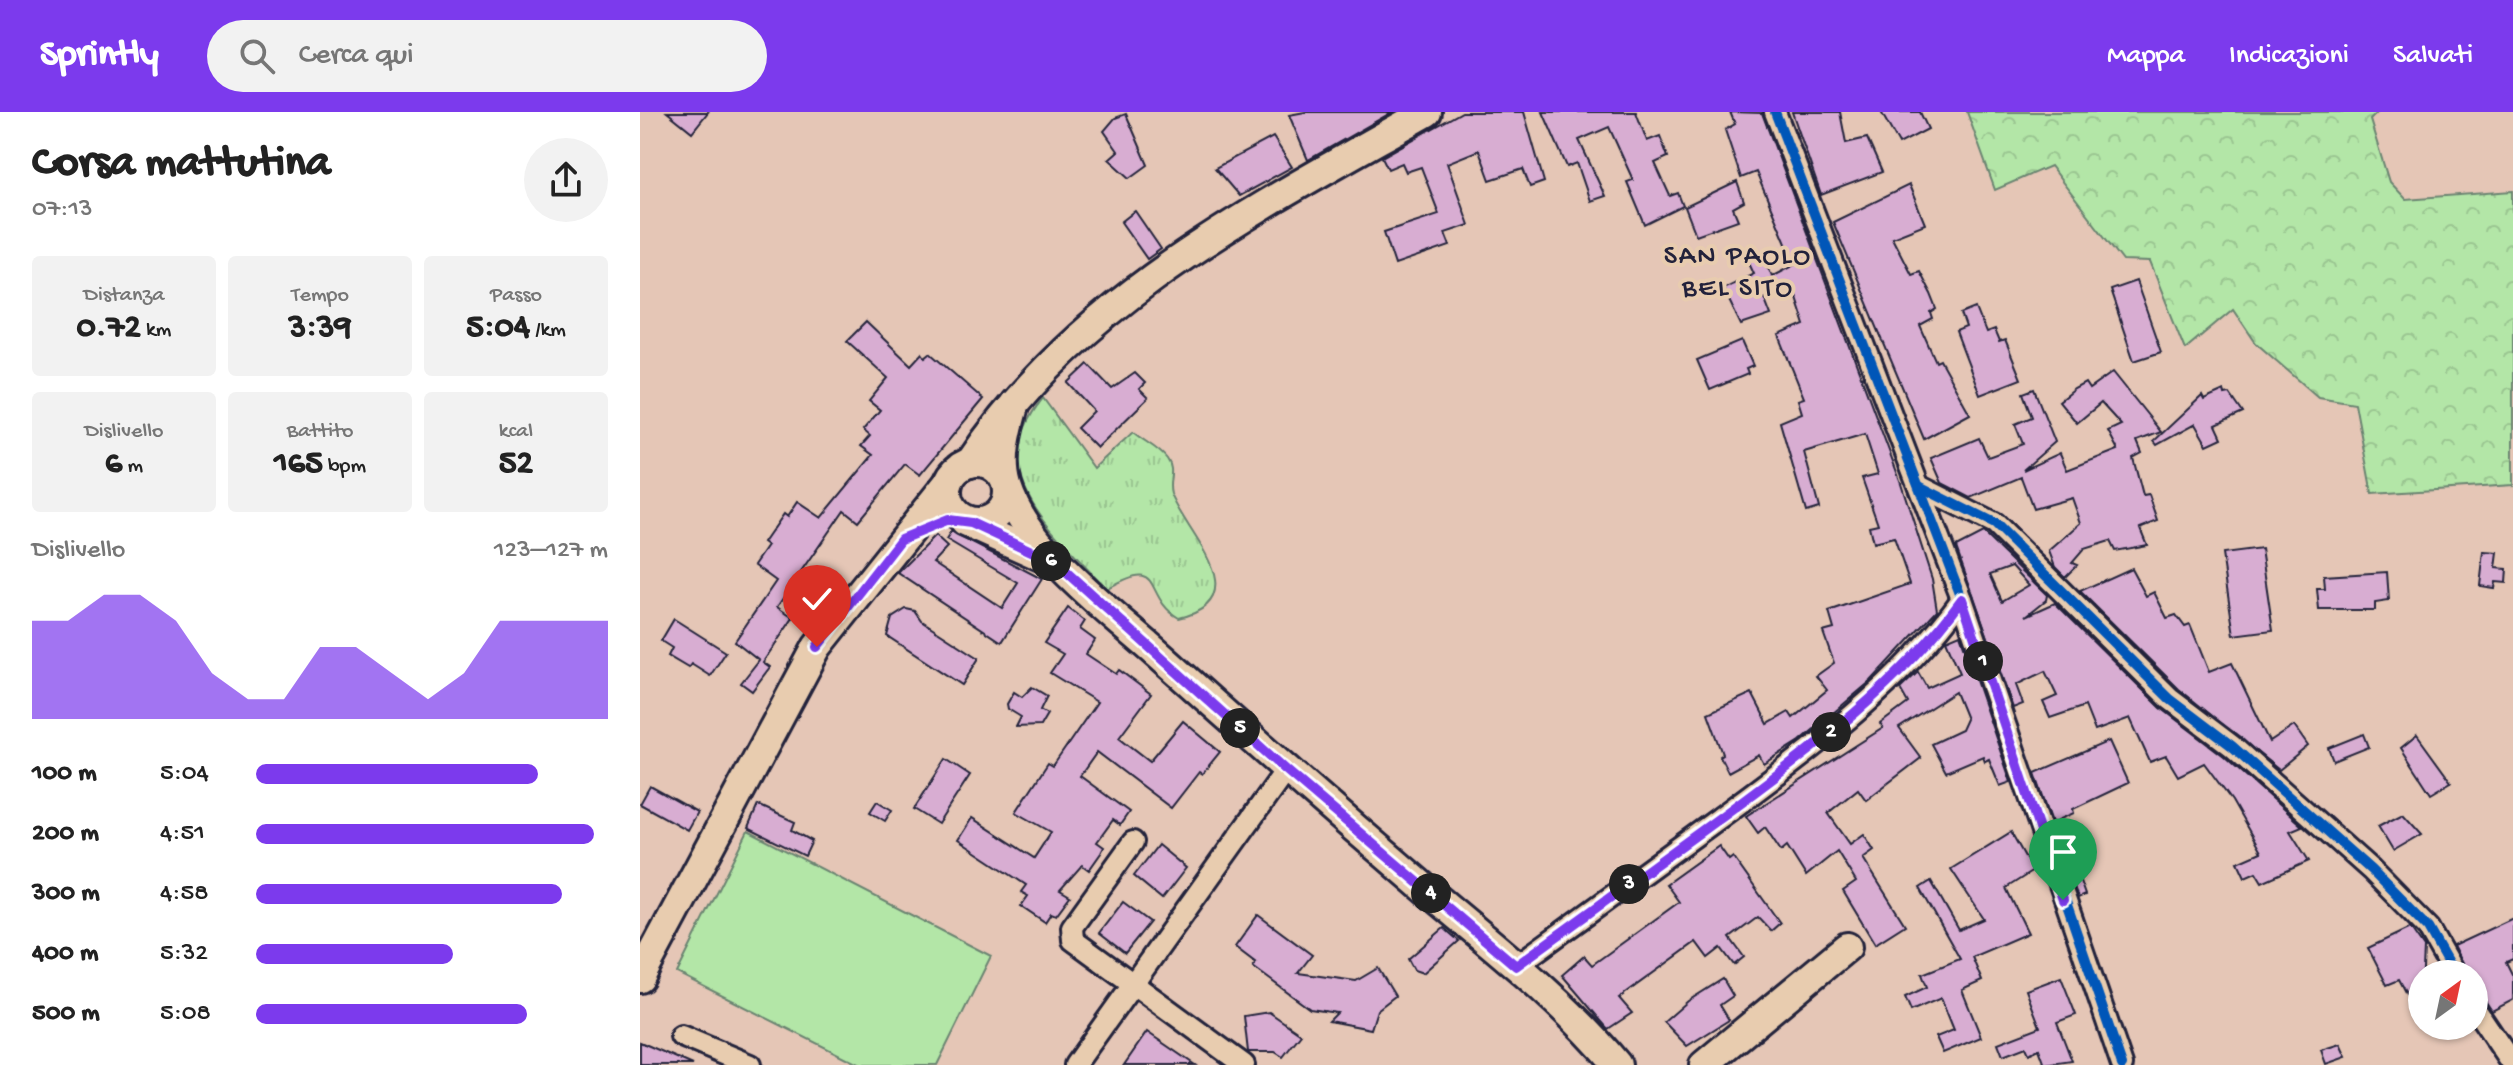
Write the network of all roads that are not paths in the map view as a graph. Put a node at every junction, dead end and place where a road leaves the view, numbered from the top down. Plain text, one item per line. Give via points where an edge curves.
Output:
1 (1427, 112) edge
2 (1775, 112) edge
3 (1015, 403) junction
4 (970, 463) junction
5 (948, 483) junction
6 (1006, 484) junction
7 (1919, 486) junction
8 (971, 523) junction
9 (901, 539) junction
10 (1055, 562) junction
11 (1962, 599) junction
12 (1286, 770) junction
13 (1133, 842) dead end
14 (1847, 947) dead end
15 (2446, 960) edge
16 (1516, 966) junction
17 (640, 978) edge
18 (1133, 984) junction
19 (2488, 1028) edge
20 (681, 1036) dead end
21 (750, 1065) edge
22 (1075, 1065) edge
23 (1244, 1065) edge
24 (1617, 1065) edge
25 (1704, 1065) edge
26 (2122, 1065) edge
27 (2513, 1065) edge

1 - 3 main road via 1164,268 1104,313
2 - 7 street
3 - 4 main road
3 - 6 main road via 1004,447
4 - 5 main road via 956,470
4 - 6 main road via 996,469
5 - 8 main road via 950,508
5 - 9 main road
6 - 8 main road via 1006,502 996,516
6 - 10 main road
7 - 11 street
7 - 15 street via 1994,524 2170,699 2232,746 2371,870 2428,928
8 - 9 main road via 948,520
8 - 10 main road
9 - 17 main road via 817,647
10 - 12 main road
11 - 16 street via 1887,685 1806,752
11 - 26 street
12 - 16 main road
12 - 18 street
13 - 18 street via 1071,935
14 - 25 main road
16 - 24 main road
18 - 22 street
18 - 23 street
19 - 27 street
20 - 21 street

